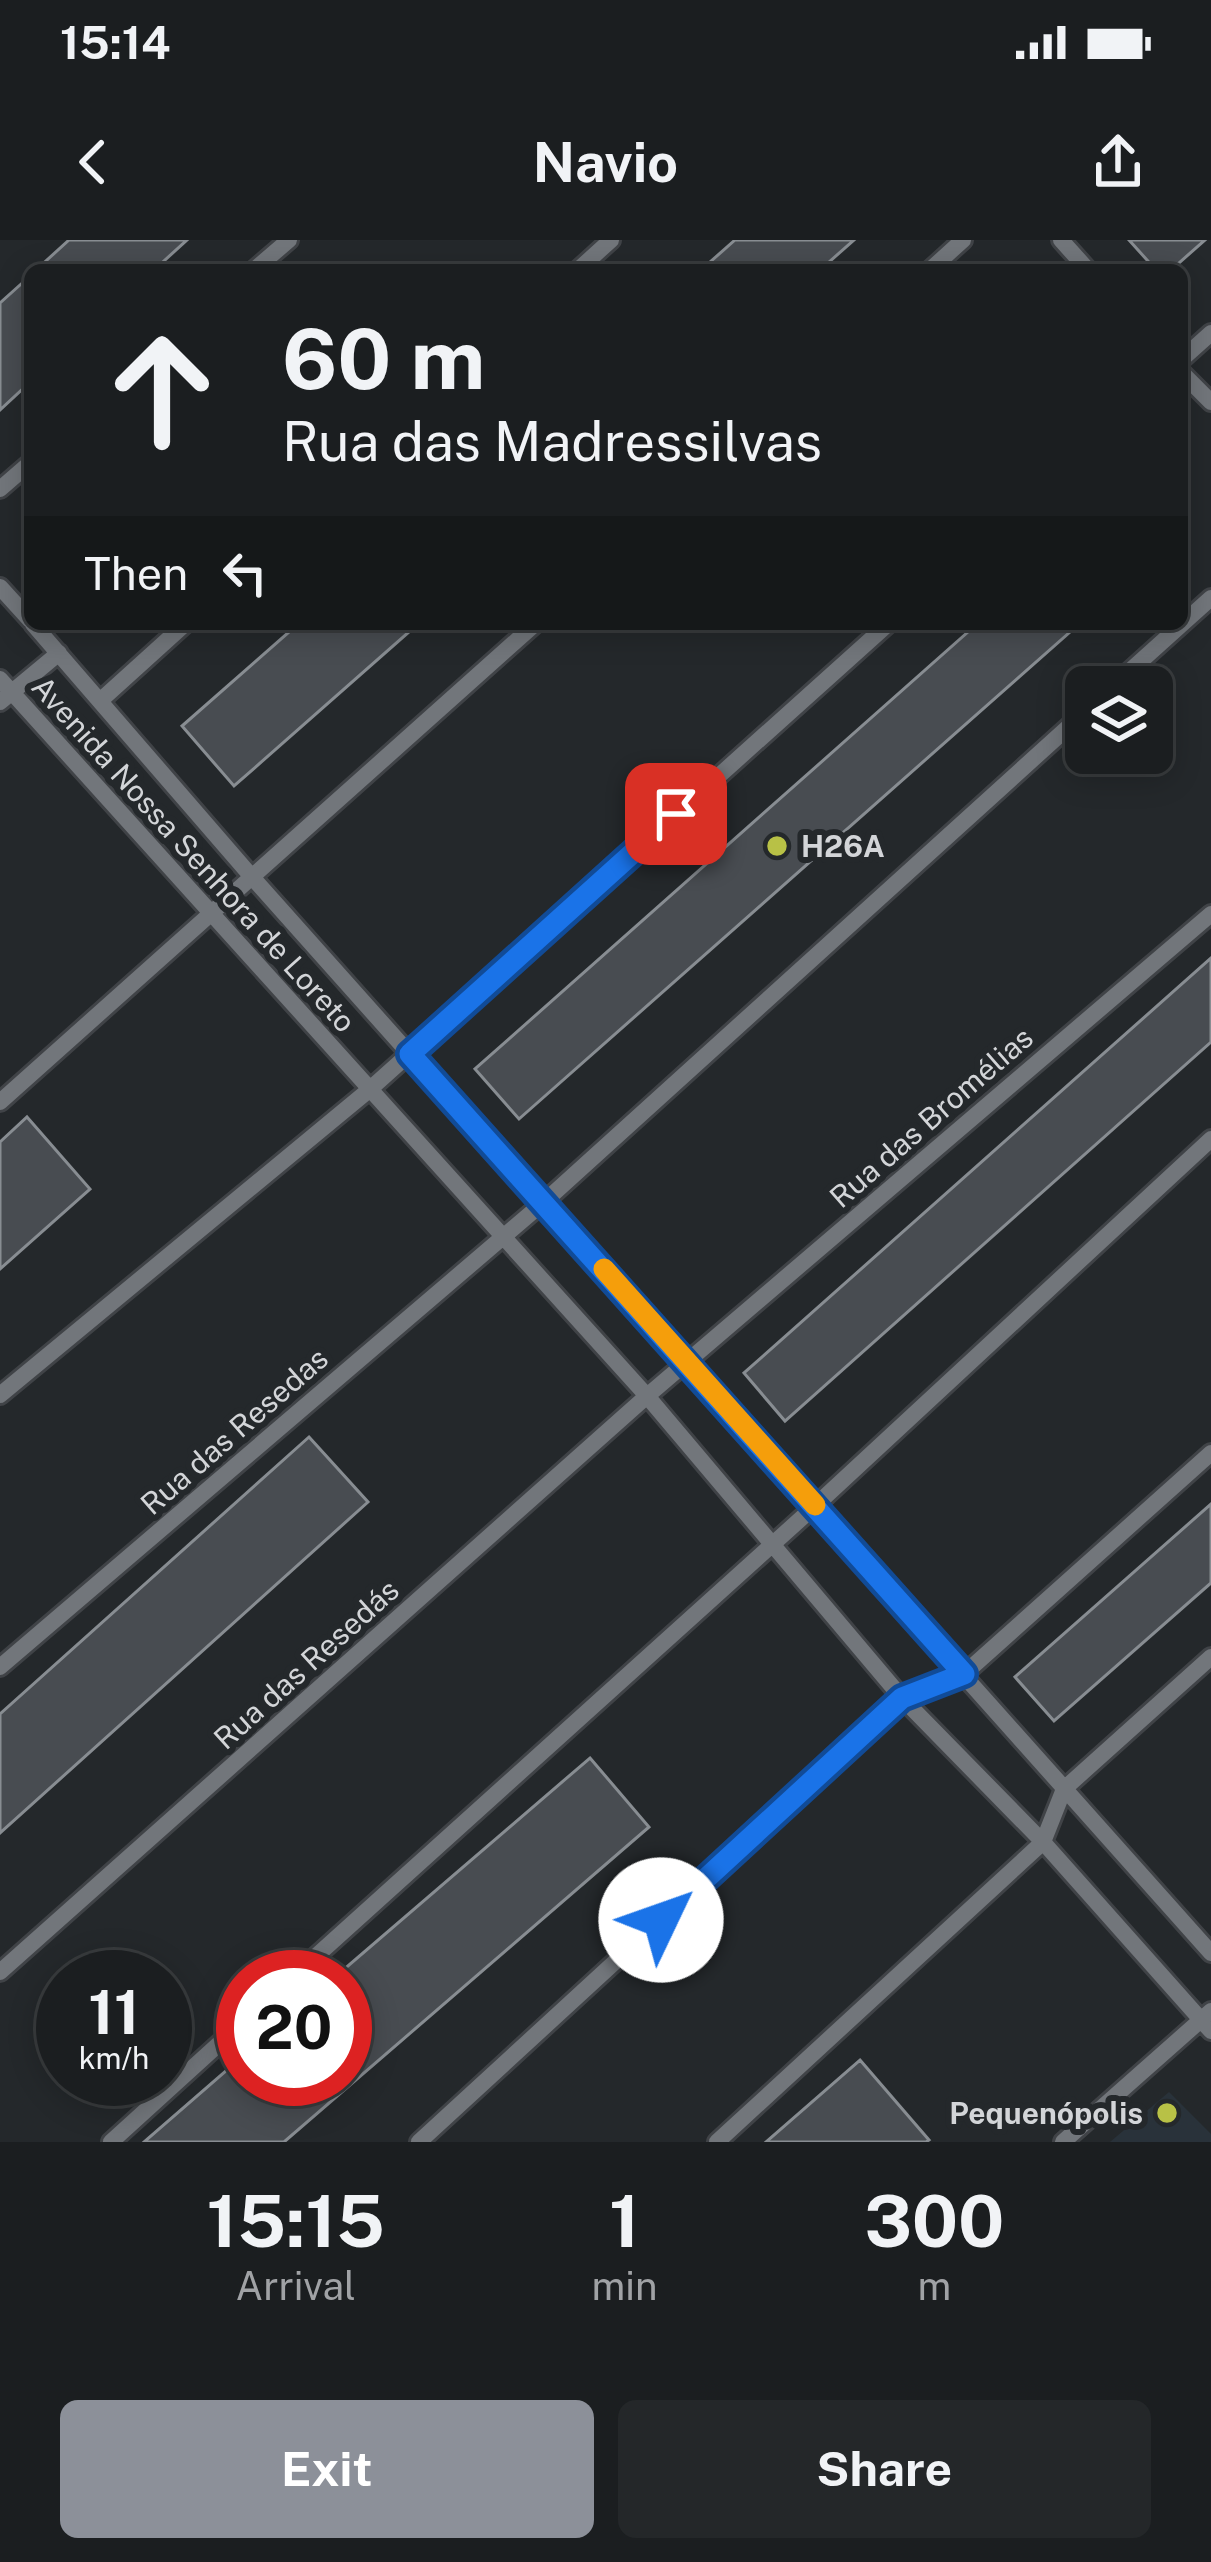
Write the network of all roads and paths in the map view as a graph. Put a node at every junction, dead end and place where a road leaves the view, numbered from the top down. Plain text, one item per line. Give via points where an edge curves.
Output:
1 (289, 240) edge
2 (611, 240) edge
3 (963, 240) edge
4 (1061, 240) edge
5 (261, 264) edge
6 (585, 264) edge
7 (937, 264) edge
8 (1083, 264) edge
9 (1211, 333) edge
10 (1188, 354) edge
11 (1188, 379) edge
12 (1211, 402) edge
13 (24, 468) edge
14 (0, 489) edge
15 (0, 587) edge
16 (1211, 598) edge
17 (24, 613) edge
18 (1188, 619) edge
19 (39, 630) edge
20 (178, 630) edge
21 (528, 630) edge
22 (881, 630) edge
23 (1175, 630) edge
24 (59, 653) junction
25 (1135, 666) edge
26 (4, 691) edge
27 (101, 700) junction
28 (1065, 730) edge
29 (252, 877) junction
30 (1211, 914) edge
31 (210, 915) junction
32 (410, 1054) junction
33 (369, 1090) junction
34 (0, 1102) edge
35 (1211, 1138) edge
36 (544, 1202) junction
37 (504, 1236) junction
38 (686, 1362) junction
39 (0, 1395) edge
40 (647, 1396) junction
41 (1211, 1453) edge
42 (815, 1506) junction
43 (772, 1543) junction
44 (1211, 1657) edge
45 (0, 1667) edge
46 (964, 1674) junction
47 (902, 1698) junction
48 (1064, 1789) junction
49 (1043, 1842) junction
50 (323, 1950) edge
51 (1211, 1953) edge
52 (0, 1972) edge
53 (1208, 2020) edge
54 (216, 2047) edge
55 (111, 2142) edge
56 (419, 2142) edge
57 (717, 2142) edge
58 (1063, 2142) edge

1 - 5 lane
2 - 6 lane
3 - 7 lane
4 - 8 lane
9 - 10 lane
11 - 12 lane
13 - 14 lane
15 - 17 lane, Avenida Nossa Senhora de Loreto
16 - 18 lane
19 - 24 lane, Avenida Nossa Senhora de Loreto
20 - 27 lane
21 - 29 lane
22 - 32 lane
23 - 25 lane
24 - 26 lane
24 - 27 lane, Avenida Nossa Senhora de Loreto
26 - 31 lane, Avenida Nossa Senhora de Loreto
27 - 29 lane, Avenida Nossa Senhora de Loreto
28 - 36 lane, Rua das Resedas
29 - 31 lane
29 - 32 lane, Avenida Nossa Senhora de Loreto
30 - 38 lane, Rua das Bromélias
31 - 33 lane, Avenida Nossa Senhora de Loreto
31 - 34 lane
32 - 33 lane
32 - 36 lane, Avenida Nossa Senhora de Loreto
33 - 37 lane, Avenida Nossa Senhora de Loreto
33 - 39 lane
35 - 42 lane
36 - 37 lane, Rua das Resedas
36 - 38 lane, Avenida Nossa Senhora de Loreto
37 - 40 lane, Avenida Nossa Senhora de Loreto
37 - 45 lane, Rua das Resedas
38 - 40 lane, Rua das Bromélias
38 - 42 lane, Avenida Nossa Senhora de Loreto
40 - 43 lane, Avenida Nossa Senhora de Loreto
40 - 52 lane, Rua das Resedás
41 - 46 lane
42 - 43 lane
42 - 46 lane, Avenida Nossa Senhora de Loreto
43 - 47 lane, Avenida Nossa Senhora de Loreto
43 - 50 lane
44 - 48 lane
46 - 47 lane
46 - 48 lane, Avenida Nossa Senhora de Loreto
47 - 49 lane, Avenida Nossa Senhora de Loreto
47 - 56 lane
48 - 49 lane
48 - 51 lane, Avenida Nossa Senhora de Loreto
49 - 53 lane, Avenida Nossa Senhora de Loreto
49 - 57 lane
53 - 58 lane
54 - 55 lane

